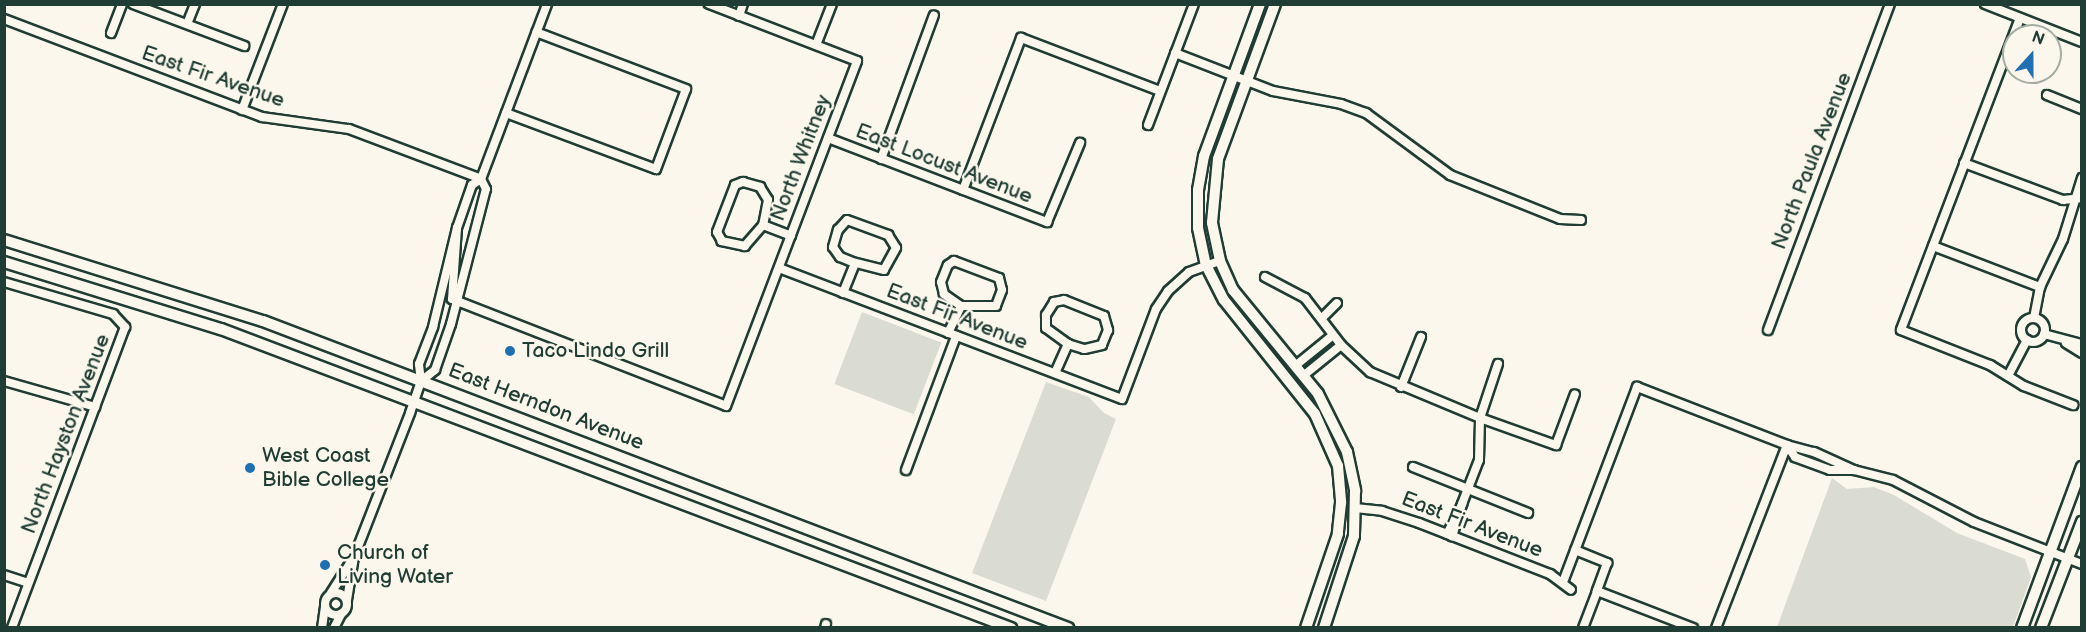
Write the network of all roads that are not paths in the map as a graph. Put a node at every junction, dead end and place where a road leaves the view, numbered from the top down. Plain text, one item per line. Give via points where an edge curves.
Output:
1 (122, 4) edge
2 (134, 4) edge
3 (195, 4) edge
4 (283, 4) edge
5 (547, 4) edge
6 (709, 4) edge
7 (743, 4) edge
8 (832, 4) edge
9 (1194, 4) edge
10 (1260, 4) edge
11 (1275, 4) edge
12 (1890, 4) edge
13 (1985, 4) edge
14 (934, 15) dead end
15 (739, 16) junction
16 (2020, 18) junction
17 (4, 19) edge
18 (187, 24) junction
19 (536, 32) junction
20 (111, 33) dead end
21 (2082, 42) edge
22 (816, 45) junction
23 (244, 46) dead end
24 (1175, 53) junction
25 (1233, 76) junction
26 (1246, 81) junction
27 (1160, 91) junction
28 (2047, 95) dead end
29 (2082, 109) edge
30 (242, 110) junction
31 (506, 112) junction
32 (1148, 125) dead end
33 (828, 138) junction
34 (1080, 143) dead end
35 (881, 159) junction
36 (1964, 163) junction
37 (2082, 178) edge
38 (481, 179) junction
39 (963, 190) junction
40 (2078, 199) edge
41 (1581, 220) dead end
42 (763, 225) junction
43 (457, 228) junction
44 (791, 236) junction
45 (4, 240) edge
46 (1933, 246) junction
47 (1220, 261) junction
48 (4, 262) edge
49 (855, 263) junction
50 (1206, 265) junction
51 (779, 268) junction
52 (1265, 277) dead end
53 (4, 282) edge
54 (2040, 286) junction
55 (843, 293) junction
56 (457, 302) junction
57 (1337, 303) dead end
58 (961, 306) junction
59 (1322, 318) junction
60 (2034, 318) junction
61 (1768, 330) dead end
62 (952, 334) junction
63 (2044, 334) junction
64 (1333, 335) junction
65 (1421, 337) dead end
66 (2027, 340) junction
67 (2066, 343) junction
68 (1068, 344) junction
69 (2082, 344) edge
70 (1341, 345) junction
71 (2082, 353) edge
72 (1498, 364) dead end
73 (1295, 366) junction
74 (1055, 373) junction
75 (1303, 376) junction
76 (2008, 376) junction
77 (4, 381) edge
78 (422, 381) junction
79 (1401, 387) junction
80 (1575, 394) dead end
81 (1301, 396) junction
82 (415, 401) junction
83 (2073, 405) dead end
84 (95, 407) junction
85 (1480, 418) junction
86 (1787, 445) junction
87 (1413, 467) dead end
88 (2082, 467) edge
89 (906, 470) dead end
90 (1468, 489) junction
91 (1341, 503) junction
92 (1355, 508) junction
93 (1528, 513) dead end
94 (2082, 522) edge
95 (1450, 535) junction
96 (1575, 550) junction
97 (2050, 551) junction
98 (354, 557) junction
99 (2067, 558) junction
100 (1347, 563) junction
101 (2082, 564) edge
102 (4, 575) edge
103 (1563, 582) junction
104 (28, 584) junction
105 (1571, 590) dead end
106 (1597, 591) junction
107 (332, 594) junction
108 (347, 600) junction
109 (325, 606) junction
110 (341, 614) junction
111 (12, 627) edge
112 (322, 627) edge
113 (334, 627) edge
114 (1011, 627) edge
115 (1068, 627) edge
116 (1306, 627) edge
117 (1324, 627) edge
118 (1583, 627) edge
119 (1693, 627) edge
120 (1716, 627) edge
121 (2022, 627) edge
122 (2041, 627) edge

1 - 20 street
2 - 18 street
3 - 18 street
4 - 30 street
5 - 19 street
6 - 15 street
7 - 15 street
8 - 22 street
9 - 24 street
10 - 25 main road
11 - 26 main road
12 - 61 street, North Paula Avenue
13 - 16 street
14 - 35 street
15 - 22 street
16 - 21 street
16 - 36 street
17 - 30 street, East Fir Avenue
18 - 23 street
19 - 31 street
19 - 31 street via 686,89 656,169
22 - 33 street, North Whitney via 857,61
24 - 25 street
24 - 27 street
25 - 26 street
25 - 50 main road via 1211,132 1198,190 1198,228
26 - 41 street via 1366,114 1450,175 1560,219
26 - 47 main road via 1226,133 1214,182 1212,223
27 - 32 street
27 - 39 street via 1021,38
28 - 29 street
30 - 38 street, East Fir Avenue via 280,122 316,122 350,129
31 - 38 street
33 - 35 street, East Locust Avenue
33 - 44 street, North Whitney
34 - 39 street, East Locust Avenue via 1047,222
35 - 39 street, East Locust Avenue
36 - 40 street via 2063,200
36 - 46 street
37 - 40 street
38 - 43 street via 472,185
38 - 56 street via 486,189
40 - 54 street
42 - 42 street via 768,200 760,187 743,182 735,185 717,232 722,241 745,246
42 - 44 street
43 - 56 street via 451,294
43 - 78 street via 433,327 419,364
44 - 51 street, North Whitney
45 - 78 main road, East Herndon Avenue via 212,303
46 - 54 street
46 - 76 street via 1901,330
47 - 50 street
47 - 73 main road via 1243,304
48 - 82 main road, East Herndon Avenue via 212,326
49 - 49 street via 840,256 834,247 838,230 847,220 888,235 896,248 884,270
49 - 55 street
50 - 74 street, East Fir Avenue via 1180,278 1162,300 1122,399
50 - 81 main road via 1235,317
51 - 55 street, East Fir Avenue
51 - 56 street, North Whitney via 726,406
52 - 59 street via 1290,287
53 - 84 street, North Hayston Avenue via 113,314 123,321 124,333
54 - 60 street
55 - 62 street, East Fir Avenue
56 - 78 street via 435,370
57 - 59 street
58 - 58 street via 944,294 941,282 948,265 954,261 999,278 1002,290 996,306
58 - 62 street
59 - 64 street
60 - 63 street via 2044,324
60 - 66 street via 2022,325
62 - 74 street, East Fir Avenue
62 - 89 street
63 - 66 street via 2037,341
63 - 67 street
64 - 70 street
64 - 73 street
65 - 79 street
66 - 76 street
67 - 69 street
67 - 71 street
68 - 68 street via 1046,328 1046,315 1054,302 1064,300 1104,316 1108,322 1102,345 1084,349
68 - 74 street
70 - 75 street
70 - 79 street via 1370,372
72 - 85 street
73 - 75 main road
75 - 92 main road via 1329,411 1347,452
76 - 83 street
77 - 84 street
78 - 82 street
78 - 115 main road, East Herndon Avenue
79 - 85 street
80 - 85 street via 1556,445
81 - 91 main road via 1315,414 1334,453
81 - 92 main road via 1334,434 1348,500
82 - 98 street
82 - 114 main road, East Herndon Avenue
84 - 104 street, North Hayston Avenue
85 - 90 street via 1479,460
86 - 96 street via 1637,387
86 - 97 street via 1795,457 1820,466 1893,480 1974,522
86 - 120 street
87 - 90 street
88 - 97 main road
90 - 93 street
90 - 95 street
91 - 100 main road via 1349,513 1342,554
91 - 116 main road via 1334,548
92 - 95 street, East Fir Avenue via 1396,514
92 - 100 main road
94 - 99 main road
95 - 103 street, East Fir Avenue
96 - 103 street
96 - 106 street via 1607,563
97 - 99 street
97 - 121 main road
98 - 107 street
98 - 108 street
99 - 101 street
99 - 122 main road
100 - 117 main road
102 - 104 street
103 - 105 street, East Fir Avenue
104 - 111 street, North Hayston Avenue
106 - 118 street
106 - 119 street
107 - 108 street via 342,594
107 - 109 street
108 - 110 street
109 - 110 street via 331,614
109 - 112 street
110 - 113 street

